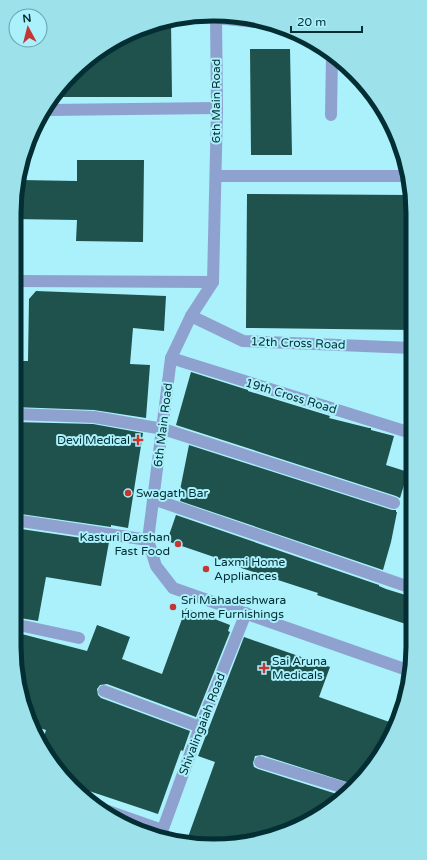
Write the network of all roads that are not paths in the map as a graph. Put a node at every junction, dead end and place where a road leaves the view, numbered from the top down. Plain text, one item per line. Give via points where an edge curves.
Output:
1 (216, 21) edge
2 (332, 62) edge
3 (217, 108) junction
4 (51, 110) edge
5 (331, 115) dead end
6 (216, 176) junction
7 (402, 176) edge
8 (21, 281) edge
9 (213, 282) junction
10 (191, 316) junction
11 (406, 348) edge
12 (172, 358) junction
13 (21, 414) edge
14 (163, 429) junction
15 (406, 431) edge
16 (153, 499) junction
17 (394, 503) dead end
18 (21, 521) edge
19 (148, 540) junction
20 (406, 586) edge
21 (246, 613) junction
22 (21, 626) edge
23 (78, 638) dead end
24 (404, 669) edge
25 (104, 691) dead end
26 (200, 727) junction
27 (260, 762) dead end
28 (344, 788) edge
29 (162, 831) edge

1 - 3 street, 6th Main Road
2 - 5 street
3 - 4 street
3 - 6 street, 6th Main Road
6 - 7 street
6 - 9 street, 6th Main Road
8 - 9 street
9 - 10 street, 6th Main Road
10 - 11 street, 12th Cross Road via 243,342
10 - 12 street, 6th Main Road
12 - 14 street, 6th Main Road
12 - 15 street, 19th Cross Road
13 - 14 street via 94,417
14 - 16 street, 6th Main Road
14 - 17 street
16 - 19 street, 6th Main Road
16 - 20 street
18 - 19 street
19 - 21 street, 6th Main Road via 156,566 173,588
21 - 24 street, 6th Main Road
21 - 26 street, Shivalingaiah Road
22 - 23 street
25 - 26 street
26 - 29 street, Shivalingaiah Road
27 - 28 street

